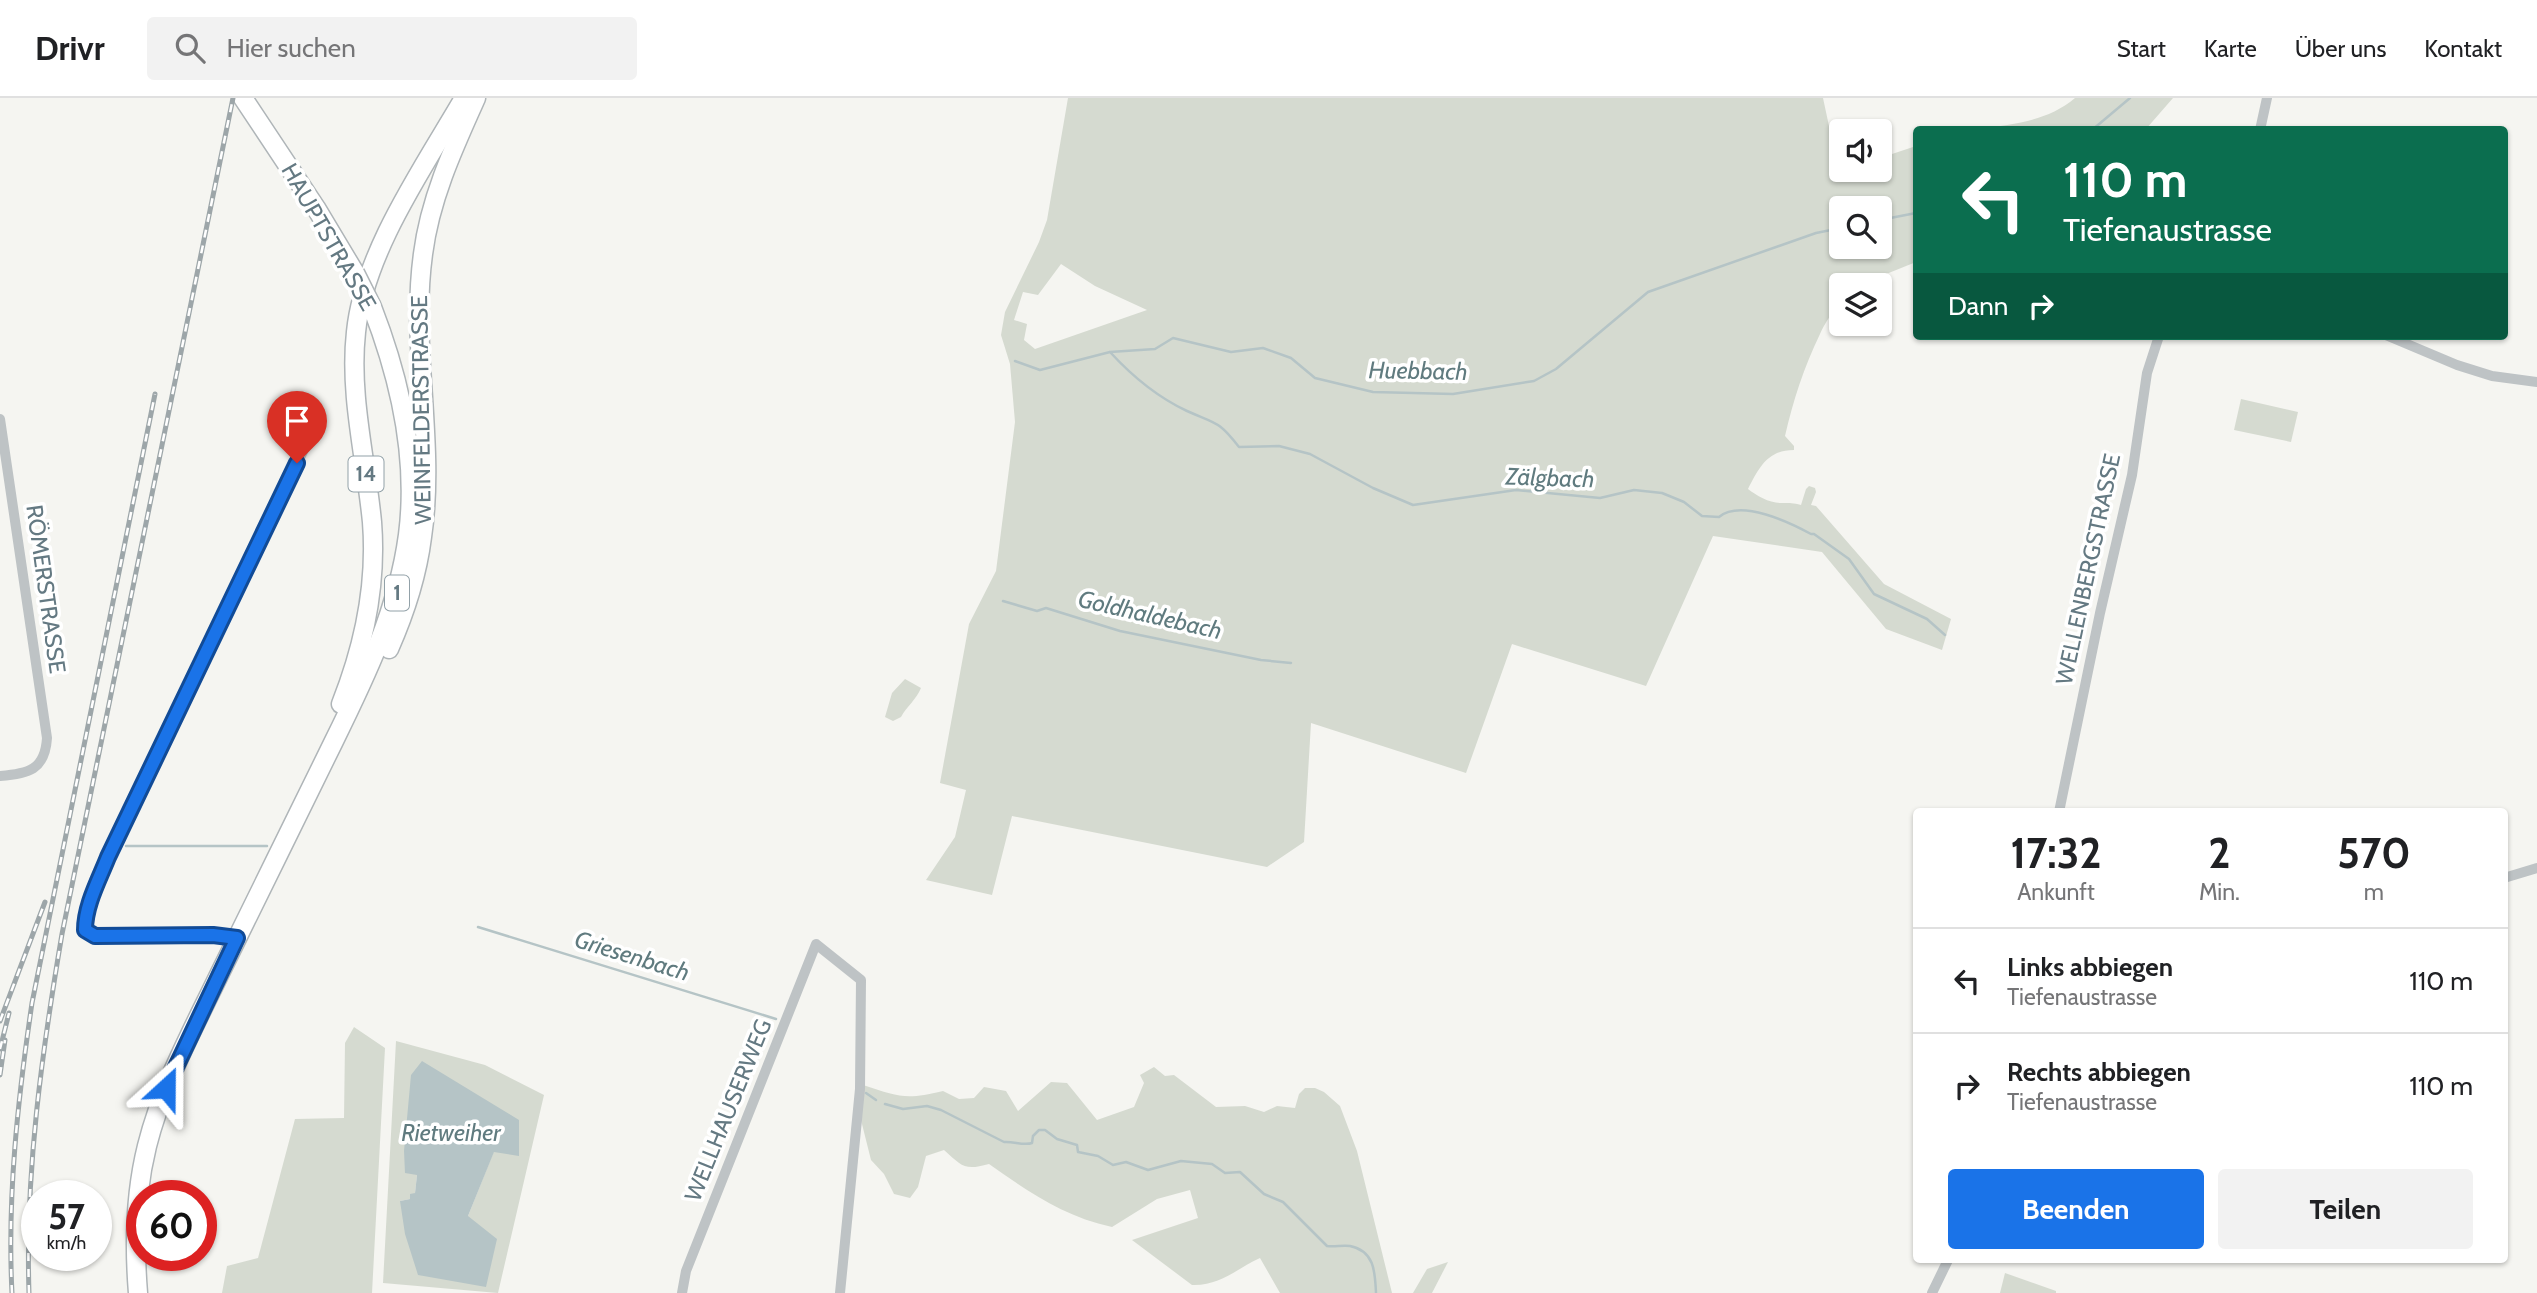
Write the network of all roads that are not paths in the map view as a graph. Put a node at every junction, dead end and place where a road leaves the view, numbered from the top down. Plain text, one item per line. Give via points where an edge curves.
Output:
1 (243, 98) edge
2 (464, 98) edge
3 (476, 98) edge
4 (2267, 98) edge
5 (2261, 126) edge
6 (2158, 340) edge
7 (2398, 340) edge
8 (2537, 382) edge
9 (0, 419) edge
10 (308, 441) dead end
11 (0, 776) edge
12 (2060, 808) edge
13 (277, 859) junction
14 (2537, 868) edge
15 (2508, 877) edge
16 (237, 938) junction
17 (1947, 1263) edge
18 (138, 1293) edge
19 (682, 1293) edge
20 (840, 1293) edge
21 (1932, 1293) edge

1 - 13 main road, HAUPTSTRASSE / 1, bridge via 372,307 398,385 410,457 408,533 394,603 365,680
2 - 13 main road, 14 via 367,277 356,330 355,367 372,524 369,609 351,678
3 - 13 main road, WEINFELDERSTRASSE via 438,188 422,255 419,329 425,499 415,579 402,620 326,780
4 - 5 street
6 - 12 street, WELLENBERGSTRASSE via 2147,373 2132,475
7 - 8 street via 2492,376
9 - 11 street, RÖMERSTRASSE via 47,738 39,764 24,774
10 - 16 street via 108,857 85,922 85,930 95,936
13 - 16 main road, 1
14 - 15 street
16 - 18 main road, 1 via 171,1075 149,1137 136,1224
17 - 21 street
19 - 20 street, WELLHAUSERWEG via 686,1271 816,944 861,980 860,1089

